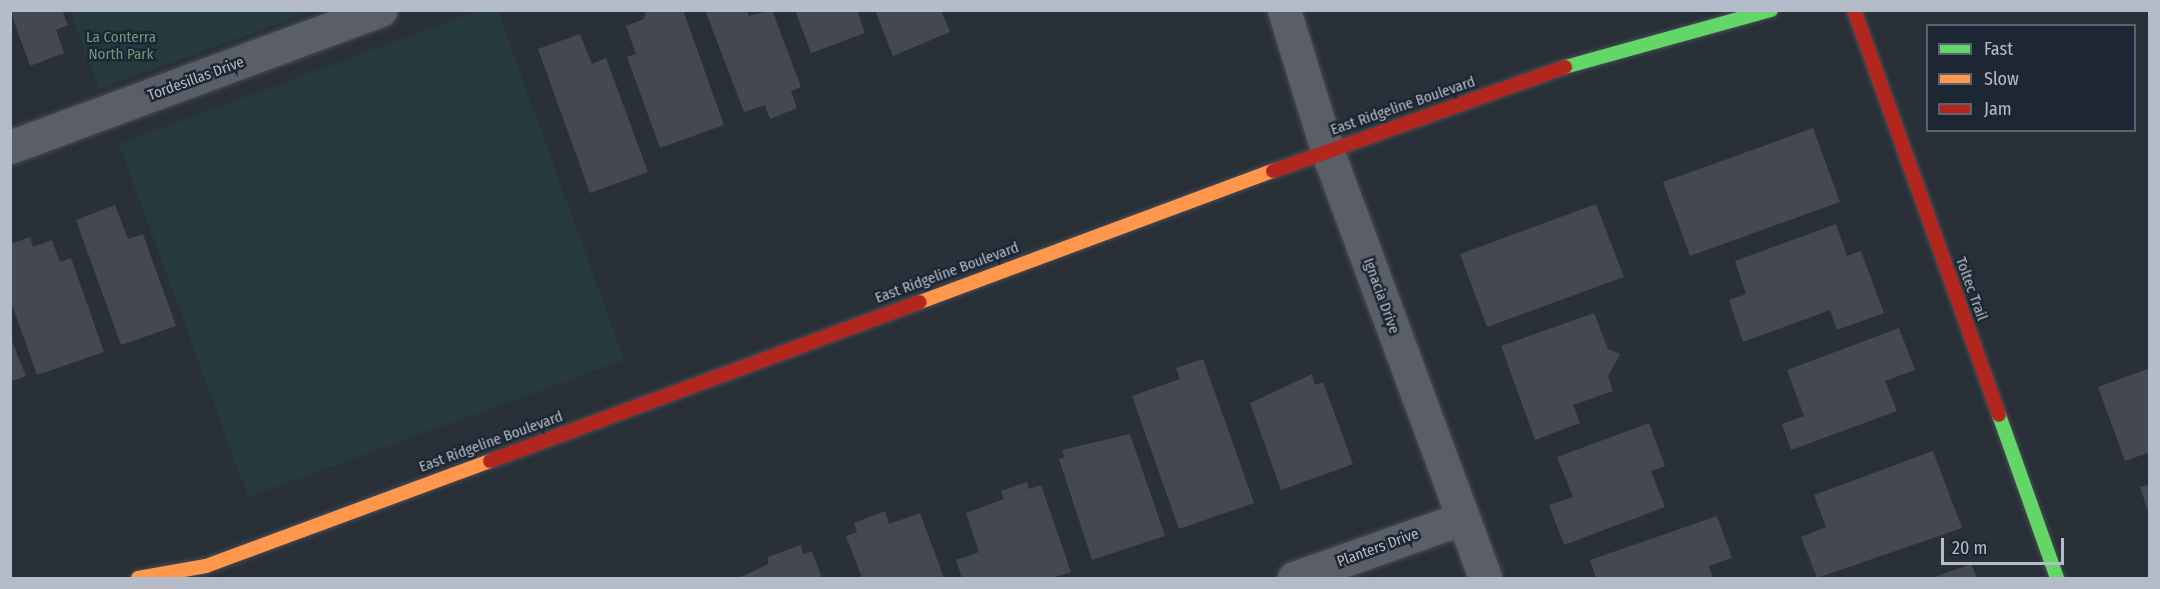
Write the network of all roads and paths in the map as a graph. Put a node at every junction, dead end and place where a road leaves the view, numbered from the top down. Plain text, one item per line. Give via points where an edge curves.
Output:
1 (381, 10) edge
2 (1284, 10) edge
3 (1771, 10) edge
4 (1854, 10) edge
5 (10, 147) edge
6 (1327, 150) junction
7 (1463, 518) junction
8 (138, 579) edge
9 (1294, 579) edge
10 (1485, 579) edge
11 (2057, 579) edge

1 - 5 street, Tordesillas Drive
2 - 6 street, Ignacia Drive
3 - 6 street, East Ridgeline Boulevard via 1563,68
4 - 11 street, Toltec Trail
6 - 7 street, Ignacia Drive
6 - 8 street, East Ridgeline Boulevard via 207,566
7 - 9 street, Planters Drive
7 - 10 street, Ignacia Drive

